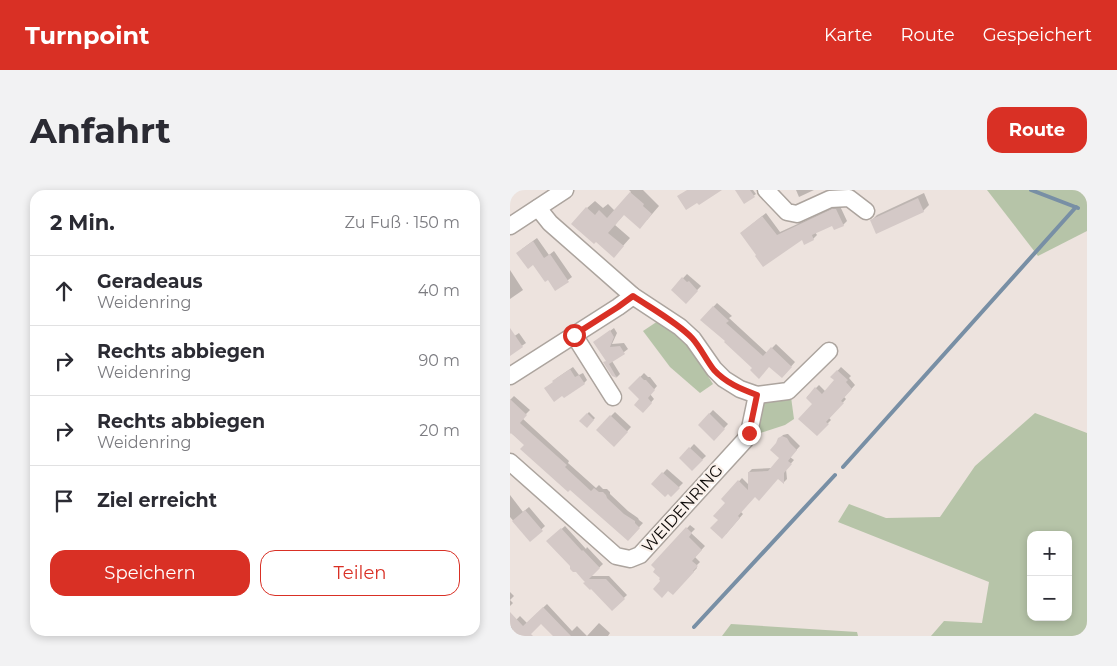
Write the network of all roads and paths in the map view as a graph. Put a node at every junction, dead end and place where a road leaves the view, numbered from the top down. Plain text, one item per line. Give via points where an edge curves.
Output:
1 (565, 190) edge
2 (766, 190) edge
3 (538, 208) junction
4 (866, 211) dead end
5 (510, 226) edge
6 (633, 296) junction
7 (574, 335) junction
8 (829, 351) dead end
9 (510, 376) edge
10 (757, 395) junction
11 (613, 398) dead end
12 (510, 462) edge

1 - 3 street
2 - 4 street via 787,212 797,214 830,199 850,198
3 - 5 street
3 - 6 street via 550,223
6 - 7 street
6 - 10 street via 693,338 724,379
7 - 9 street
7 - 11 street
8 - 10 street via 788,391
10 - 12 street, WEIDENRING via 745,440 640,555 630,560 616,556

